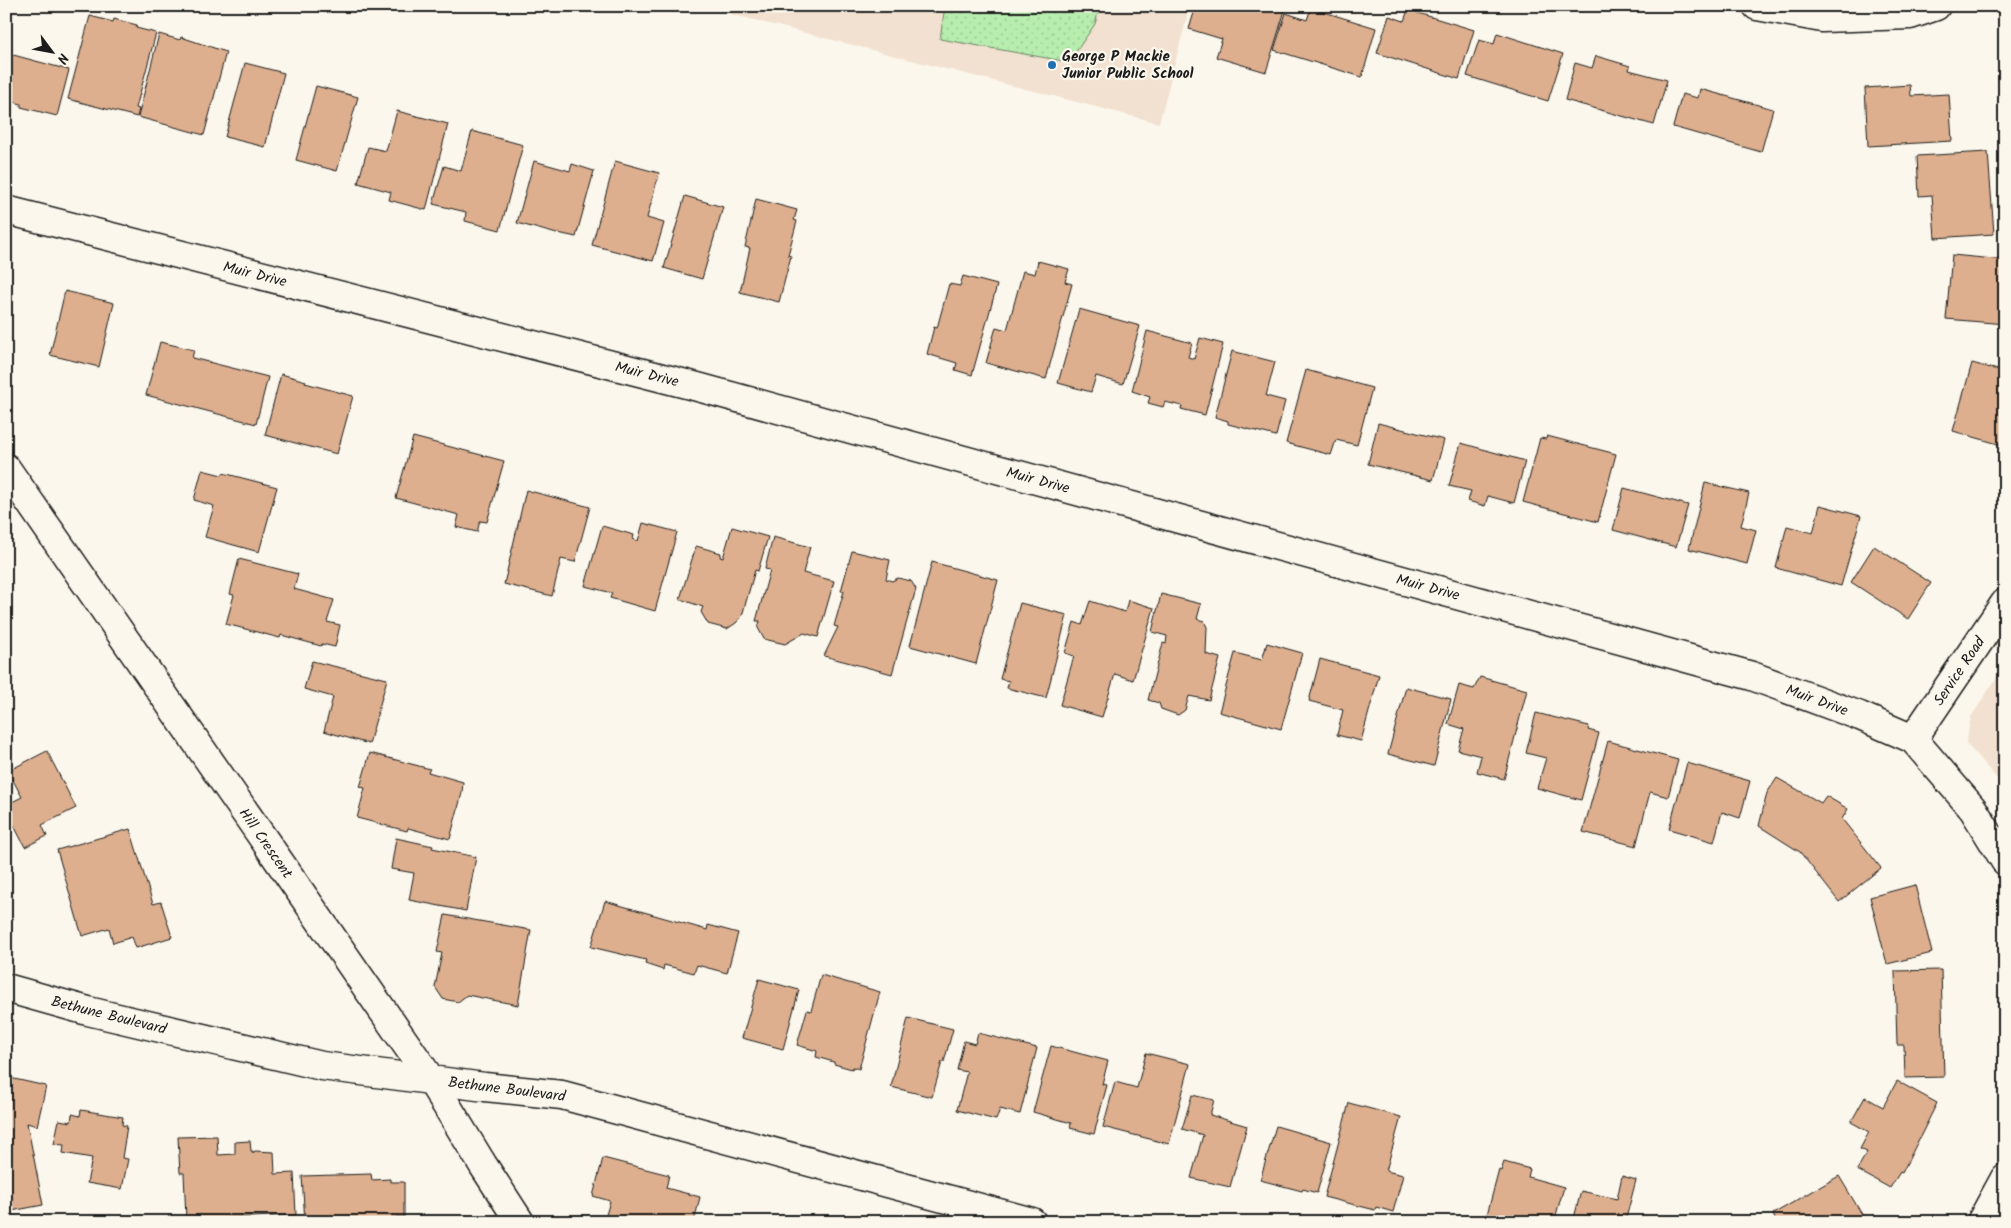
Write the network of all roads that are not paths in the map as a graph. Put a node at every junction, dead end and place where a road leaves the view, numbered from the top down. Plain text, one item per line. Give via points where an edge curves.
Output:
1 (1757, 6) edge
2 (1936, 6) edge
3 (6, 210) edge
4 (6, 468) edge
5 (2005, 603) edge
6 (1913, 738) junction
7 (2005, 861) edge
8 (6, 988) edge
9 (431, 1080) junction
10 (2005, 1178) edge
11 (520, 1222) edge
12 (1032, 1222) edge
13 (1981, 1222) edge

1 - 2 street via 1822,18 1910,15
3 - 6 street, Muir Drive via 694,386 1752,676
4 - 9 street, Hill Crescent
5 - 6 street, Service Road
6 - 7 street, Muir Drive via 1973,809
8 - 9 street, Bethune Boulevard via 88,1011 322,1066
9 - 11 street, Hill Crescent
9 - 12 street, Bethune Boulevard via 562,1094
10 - 13 street

